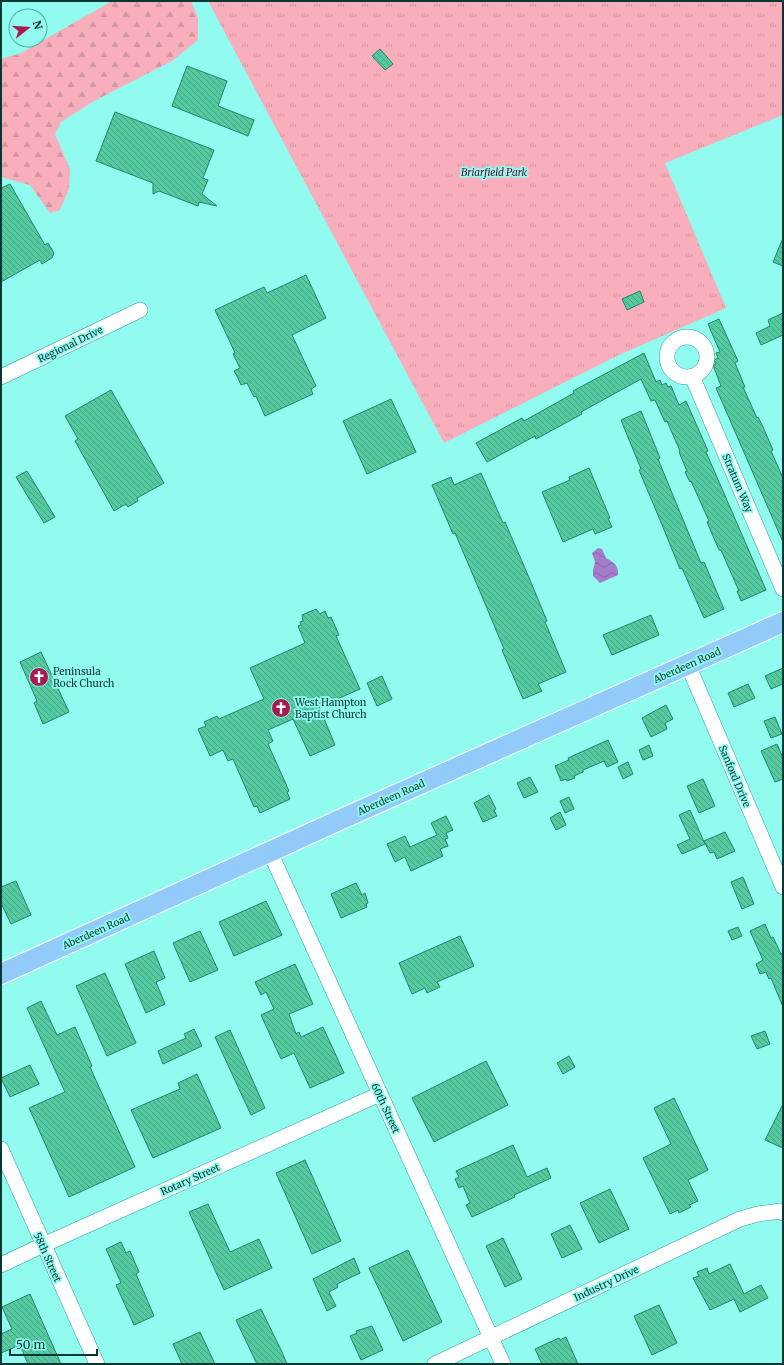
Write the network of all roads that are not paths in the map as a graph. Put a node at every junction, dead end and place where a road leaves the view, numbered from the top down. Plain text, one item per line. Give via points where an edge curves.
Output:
1 (140, 310) dead end
2 (692, 376) dead end
3 (1, 377) edge
4 (783, 589) edge
5 (783, 622) edge
6 (688, 665) junction
7 (270, 852) junction
8 (783, 887) edge
9 (1, 974) edge
10 (380, 1094) junction
11 (1, 1149) edge
12 (781, 1212) edge
13 (43, 1244) junction
14 (1, 1264) edge
15 (491, 1338) junction
16 (97, 1364) edge
17 (435, 1364) edge
18 (503, 1364) edge

1 - 3 street, Regional Drive
2 - 4 street, Stratum Way
5 - 6 main road, Aberdeen Road
6 - 7 main road, Aberdeen Road
6 - 8 street, Sanford Drive
7 - 9 main road, Aberdeen Road
7 - 10 street, 60th Street
10 - 13 street, Rotary Street
10 - 15 street, 60th Street
11 - 13 street, 58th Street
12 - 15 street, Industry Drive via 740,1219
13 - 14 street, Rotary Street
13 - 16 street, 58th Street
15 - 17 street, Industry Drive
15 - 18 street, 60th Street

